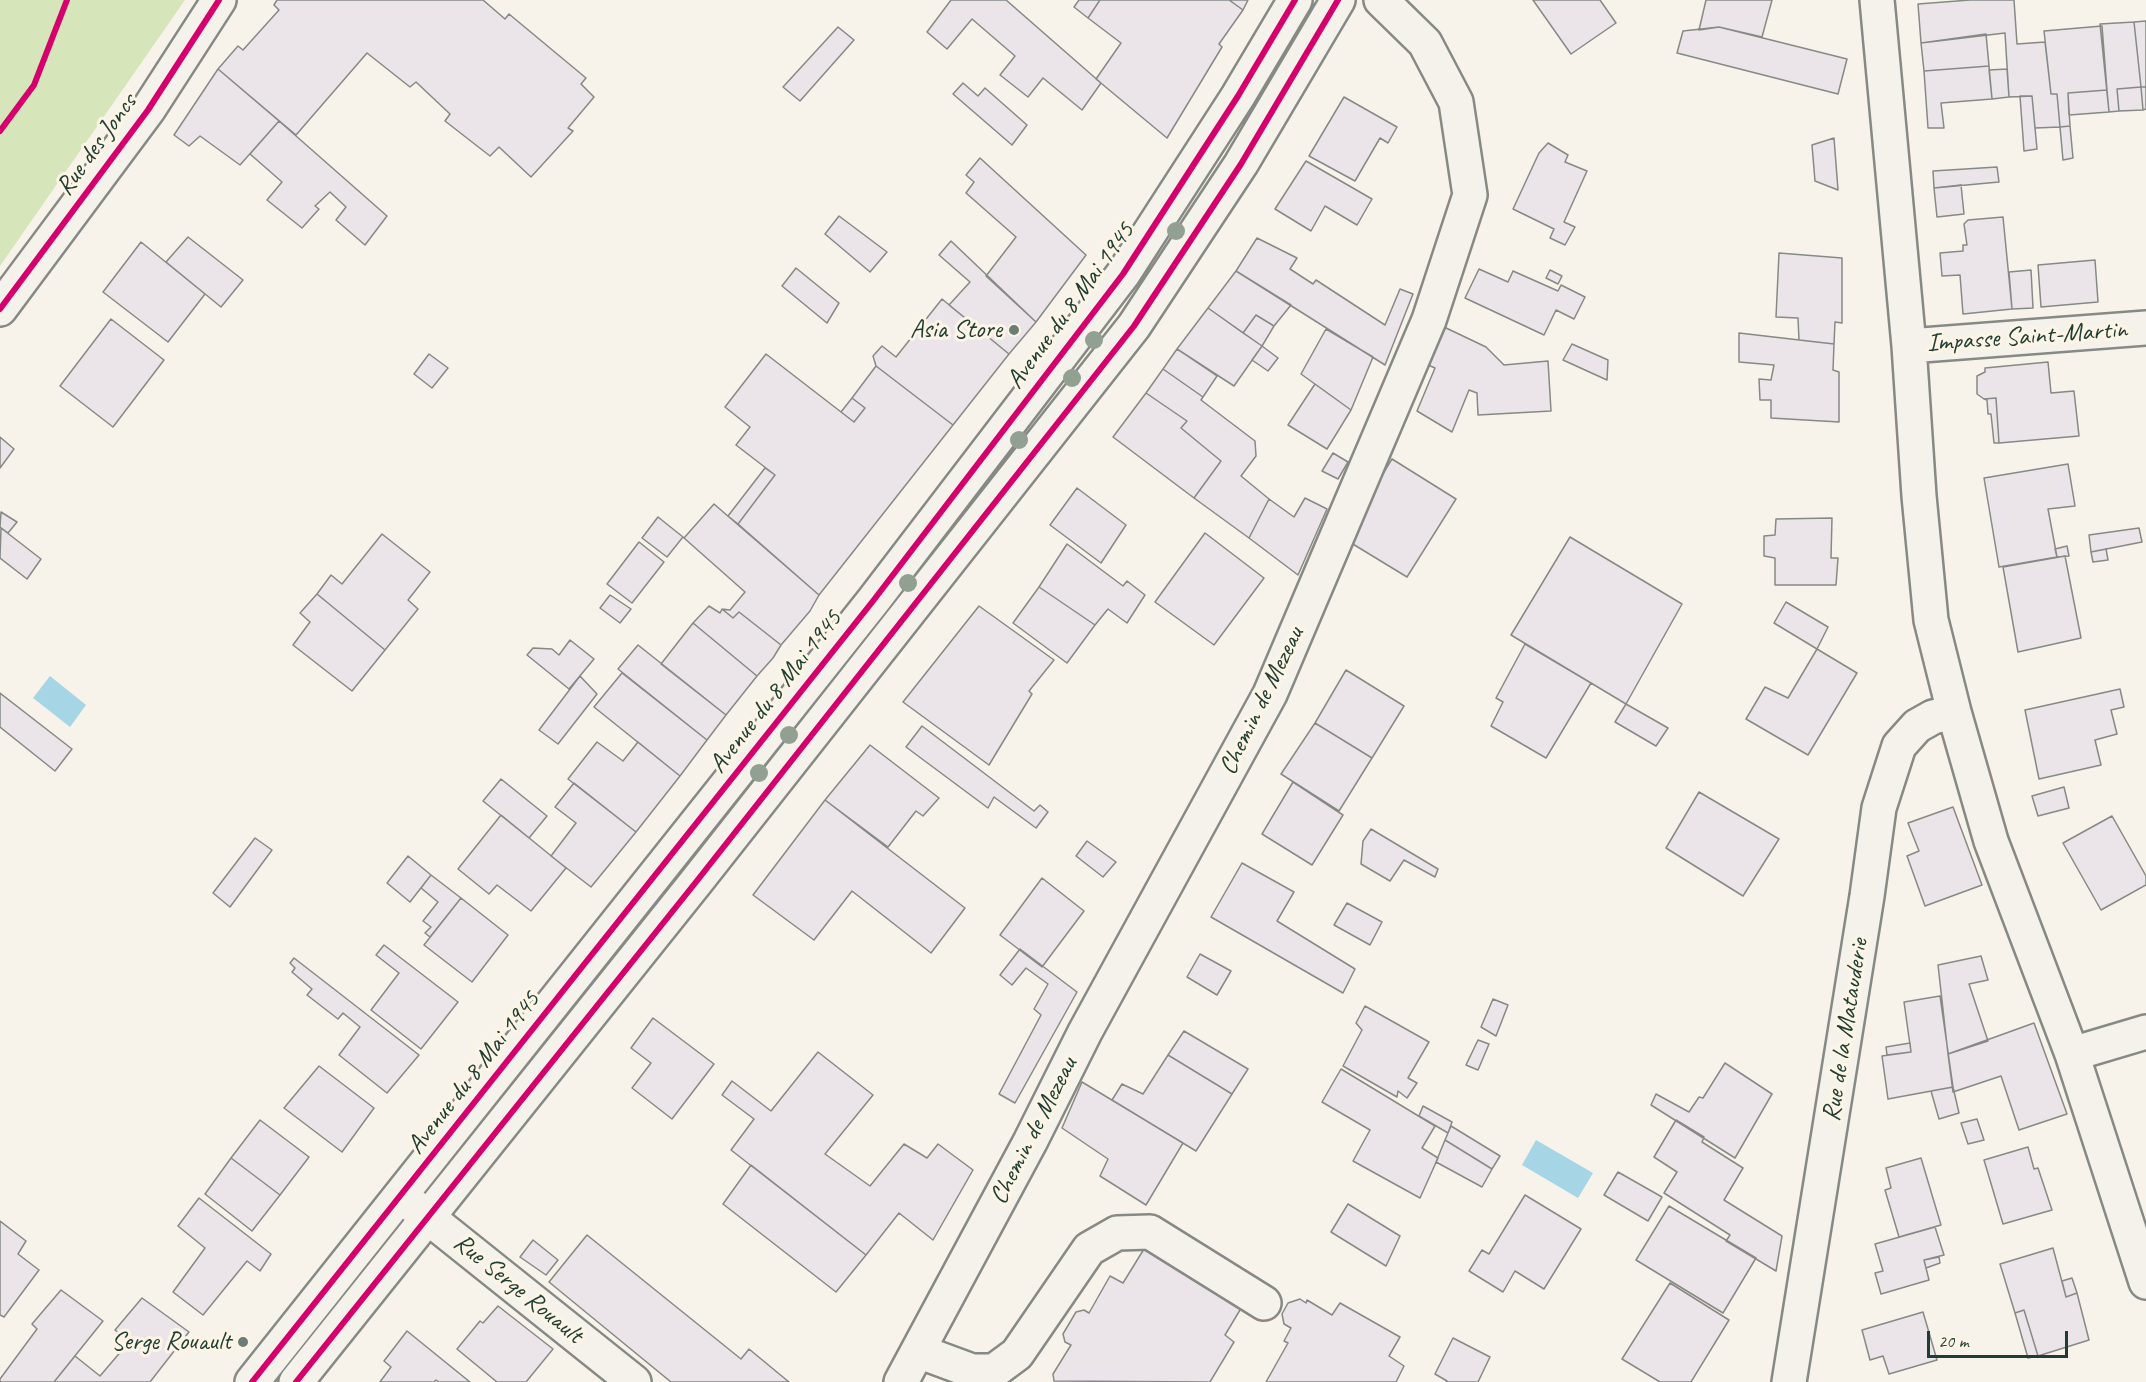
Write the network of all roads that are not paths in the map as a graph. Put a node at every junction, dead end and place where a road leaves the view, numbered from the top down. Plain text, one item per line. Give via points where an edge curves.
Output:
1 (219, 0) edge
2 (1295, 0) edge
3 (1338, 0) edge
4 (1381, 0) edge
5 (1876, 0) edge
6 (0, 309) edge
7 (2146, 328) edge
8 (1909, 346) junction
9 (1954, 712) junction
10 (2146, 1032) edge
11 (2072, 1054) junction
12 (401, 1197) junction
13 (428, 1216) junction
14 (2146, 1282) edge
15 (1264, 1303) dead end
16 (918, 1351) junction
17 (252, 1382) edge
18 (296, 1382) edge
19 (634, 1382) edge
20 (901, 1382) edge
21 (1789, 1382) edge

1 - 6 street, Rue des Joncs via 148,110
2 - 12 street, Avenue du 8 Mai 1945 via 1123,274 873,601
3 - 13 street, Avenue du 8 Mai 1945 via 1241,164 1134,326
4 - 16 street, Chemin de Mezeau via 1425,43 1456,102 1470,195 1429,320 1270,694 1085,1032
5 - 8 street
7 - 8 street, Impasse Saint-Martin
8 - 9 street via 1931,620
9 - 11 street via 1991,841
9 - 21 street, Rue de la Matauderie via 1917,726 1899,746 1879,808
10 - 11 street
11 - 14 street
12 - 13 street, Rue Serge Rouault
12 - 17 street, Avenue du 8 Mai 1945
13 - 18 street, Avenue du 8 Mai 1945
13 - 19 street, Rue Serge Rouault
15 - 16 street via 1150,1232 1117,1233 1089,1249 1017,1354 994,1371 972,1371
16 - 20 street, Chemin de Mezeau

